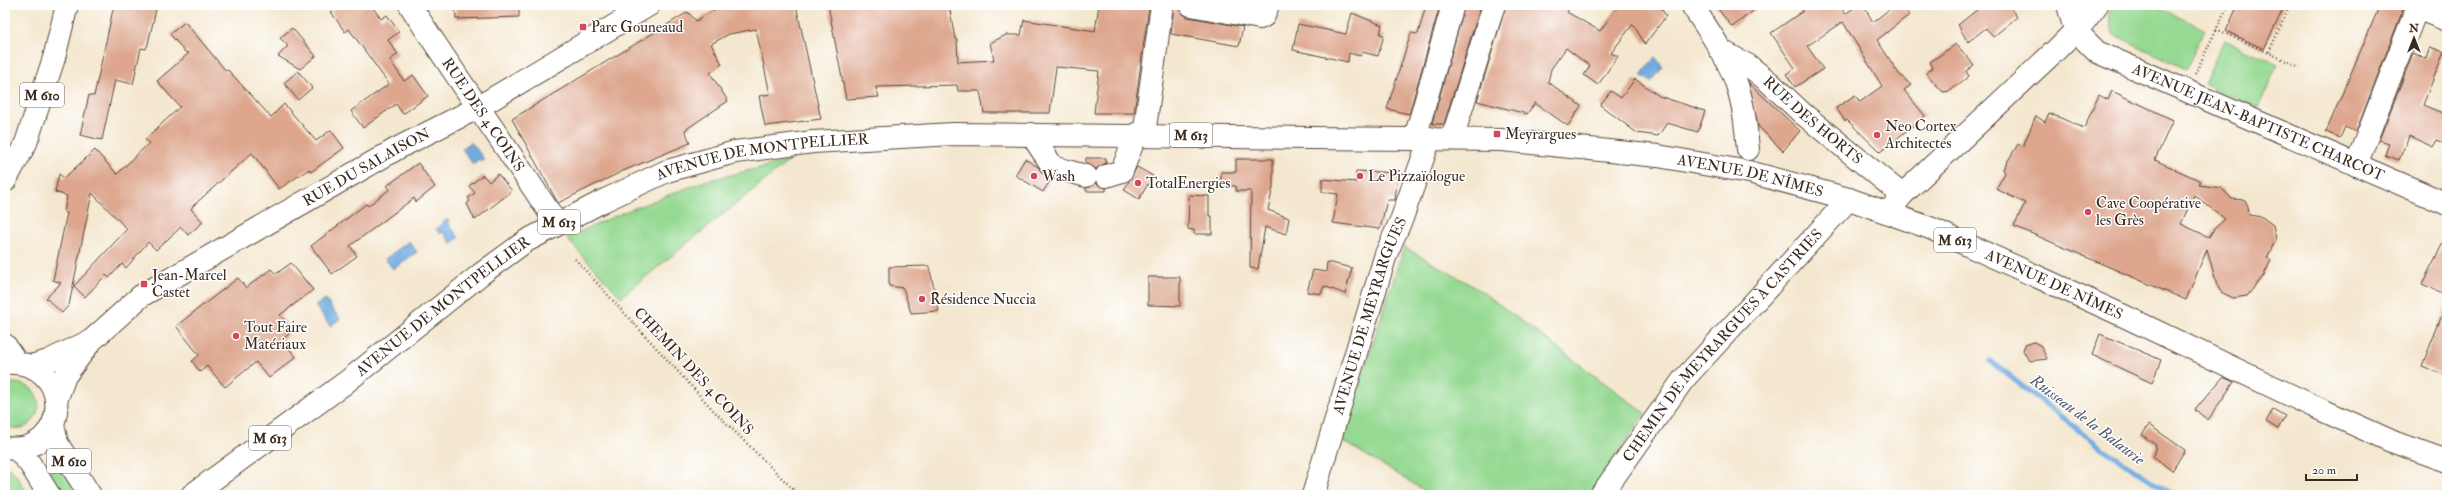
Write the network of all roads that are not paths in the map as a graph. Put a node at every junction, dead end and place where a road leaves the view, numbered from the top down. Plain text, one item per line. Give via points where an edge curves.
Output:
1 (67, 5) edge
2 (410, 5) edge
3 (649, 5) edge
4 (1162, 5) edge
5 (1191, 5) edge
6 (1268, 5) edge
7 (1453, 5) edge
8 (1494, 5) edge
9 (1692, 5) edge
10 (2068, 5) edge
11 (2097, 5) edge
12 (2447, 20) edge
13 (2075, 30) junction
14 (1720, 50) junction
15 (477, 108) junction
16 (1031, 134) junction
17 (1140, 135) junction
18 (1422, 138) junction
19 (1452, 139) junction
20 (1748, 149) dead end
21 (2356, 165) junction
22 (5, 181) edge
23 (1849, 199) junction
24 (1896, 204) junction
25 (2447, 204) edge
26 (557, 224) junction
27 (91, 341) junction
28 (15, 359) edge
29 (57, 398) junction
30 (53, 425) junction
31 (11, 448) edge
32 (2447, 461) edge
33 (191, 494) edge
34 (49, 495) edge
35 (90, 495) edge
36 (1313, 495) edge
37 (1601, 495) edge

1 - 22 street, M 610 via 54,58 26,143
2 - 15 street, RUE DES 4 COINS
3 - 15 street, RUE DU SALAISON
4 - 17 street
5 - 6 street via 1260,18 1264,16
7 - 18 street, AVENUE DE MEYRARGUES
8 - 19 street
9 - 14 street
10 - 13 street
11 - 13 street
12 - 21 street via 2417,8
13 - 21 street, AVENUE JEAN-BAPTISTE CHARCOT via 2097,52
13 - 24 street
14 - 20 street via 1737,85
14 - 24 street, RUE DES HORTS via 1749,66 1769,82
15 - 26 street, RUE DES 4 COINS via 503,142
15 - 27 street, RUE DU SALAISON via 398,148 160,285 142,296
16 - 17 street, AVENUE DE MONTPELLIER / M 613
16 - 17 street via 1053,167 1096,176 1122,171
16 - 26 street, AVENUE DE MONTPELLIER / M 613 via 953,134 821,141 735,152 667,171
17 - 18 street, AVENUE DE MONTPELLIER / M 613
18 - 19 street, AVENUE DE NÎMES / M 613
18 - 36 street, AVENUE DE MEYRARGUES via 1402,218 1386,254
19 - 23 street, AVENUE DE NÎMES / M 613 via 1502,140 1658,156 1769,176
21 - 25 street, AVENUE JEAN-BAPTISTE CHARCOT
23 - 24 street, AVENUE DE NÎMES / M 613
23 - 37 street, CHEMIN DE MEYRARGUES À CASTRIES via 1682,380
24 - 32 street, AVENUE DE NÎMES / M 613 via 1930,228 2391,441
26 - 33 street, AVENUE DE MONTPELLIER / M 613 via 526,241 480,274 345,384
27 - 28 street, RUE DU SALAISON via 48,360
27 - 29 street, RUE DU SALAISON via 65,376
28 - 29 street via 43,373 52,384
29 - 30 street via 57,412
30 - 31 street via 38,442
30 - 35 street, M 610 via 57,443
31 - 34 street, M 610 via 30,464

